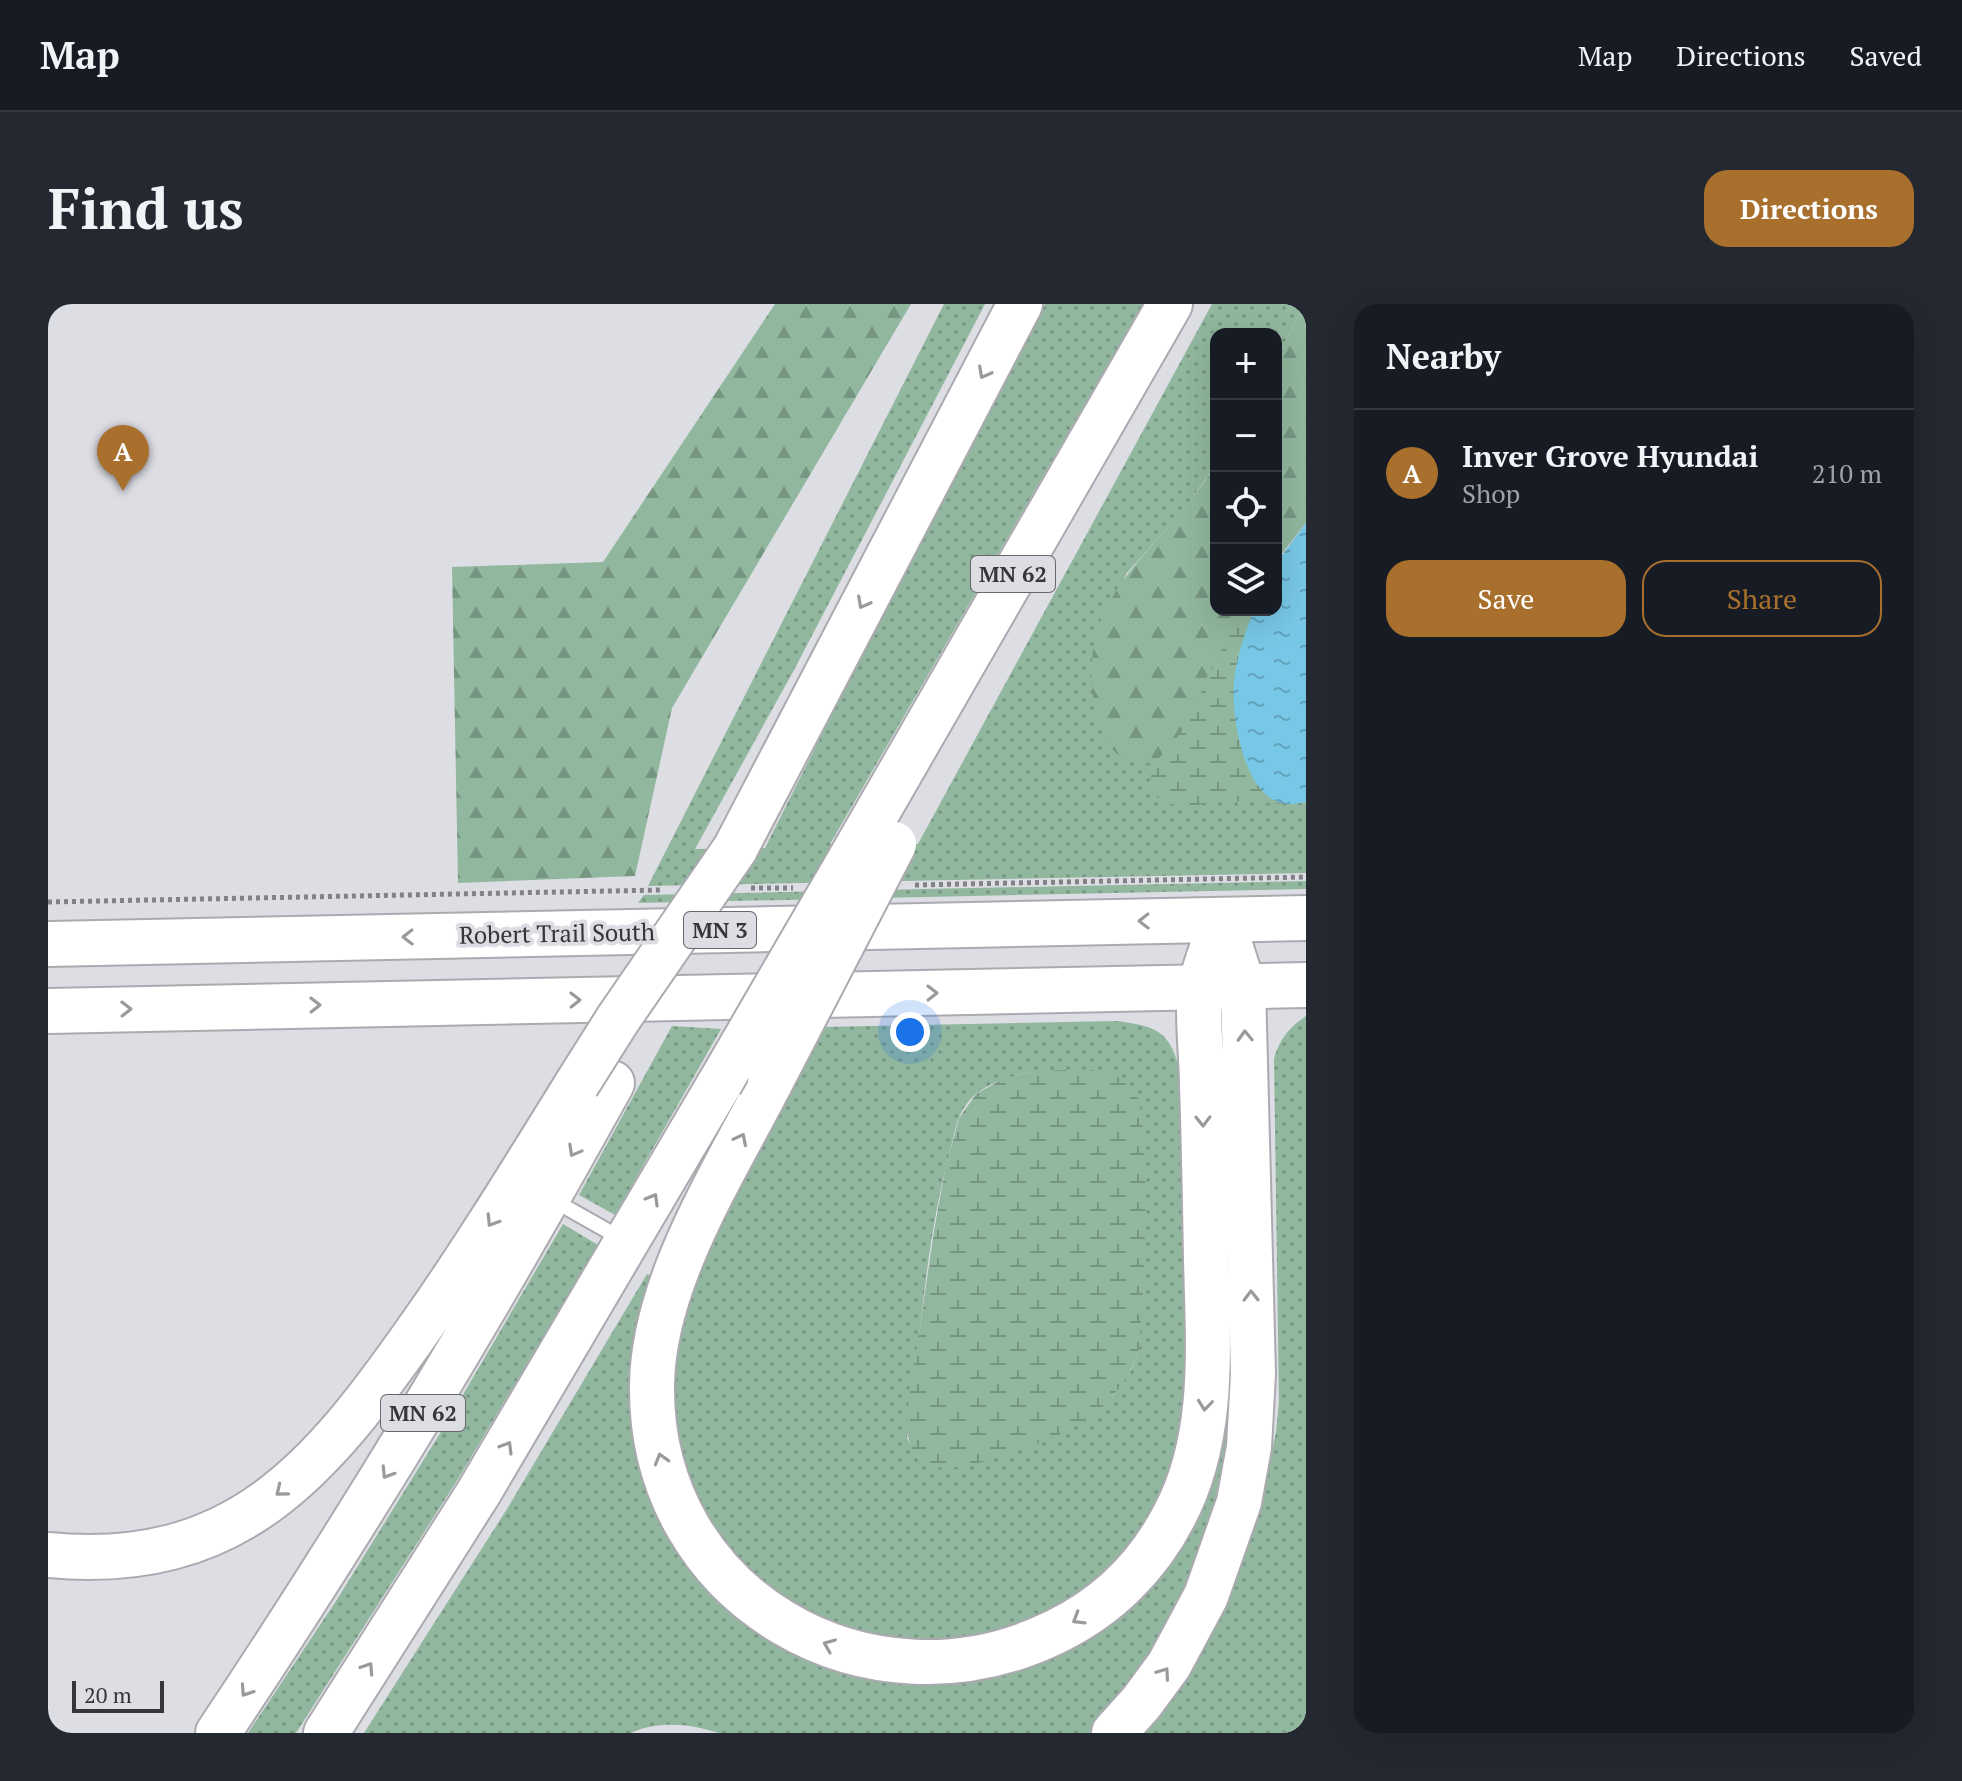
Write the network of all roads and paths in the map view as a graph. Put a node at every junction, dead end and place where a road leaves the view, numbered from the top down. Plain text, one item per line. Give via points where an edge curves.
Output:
1 (1020, 304) edge
2 (1172, 304) edge
3 (877, 844) junction
4 (1306, 918) edge
5 (1222, 920) junction
6 (48, 944) edge
7 (1306, 985) edge
8 (1243, 986) junction
9 (1200, 987) junction
10 (48, 1011) edge
11 (595, 1084) junction
12 (549, 1197) junction
13 (628, 1242) junction
14 (48, 1555) edge
15 (218, 1733) edge
16 (326, 1733) edge
17 (1114, 1733) edge

1 -> 11 main road, bridge via 735,849 618,1019
2 - 3 main road
9 -> 3 main road, bridge via 1208,1354 1204,1417 1194,1468 1162,1537 1120,1589 1089,1613 1017,1648 983,1658 887,1661 841,1650 795,1630 720,1570 692,1533 657,1446 653,1360 678,1267 770,1083
13 -> 3 main road, bridge via 720,1083
4 - 5 main road, Robert Trail South / MN 3
5 -> 6 main road, Robert Trail South / MN 3
5 - 8 main road
5 - 9 main road
7 - 8 main road
8 - 9 main road
17 -> 8 main road via 1156,1684 1194,1621 1226,1545 1245,1472 1253,1374
10 -> 9 main road
11 -> 12 main road, MN 62
11 -> 14 main road via 399,1358 297,1478 255,1511 179,1546 115,1557
12 - 13 lane
12 -> 15 main road, MN 62 via 423,1414
16 -> 13 main road via 487,1480

